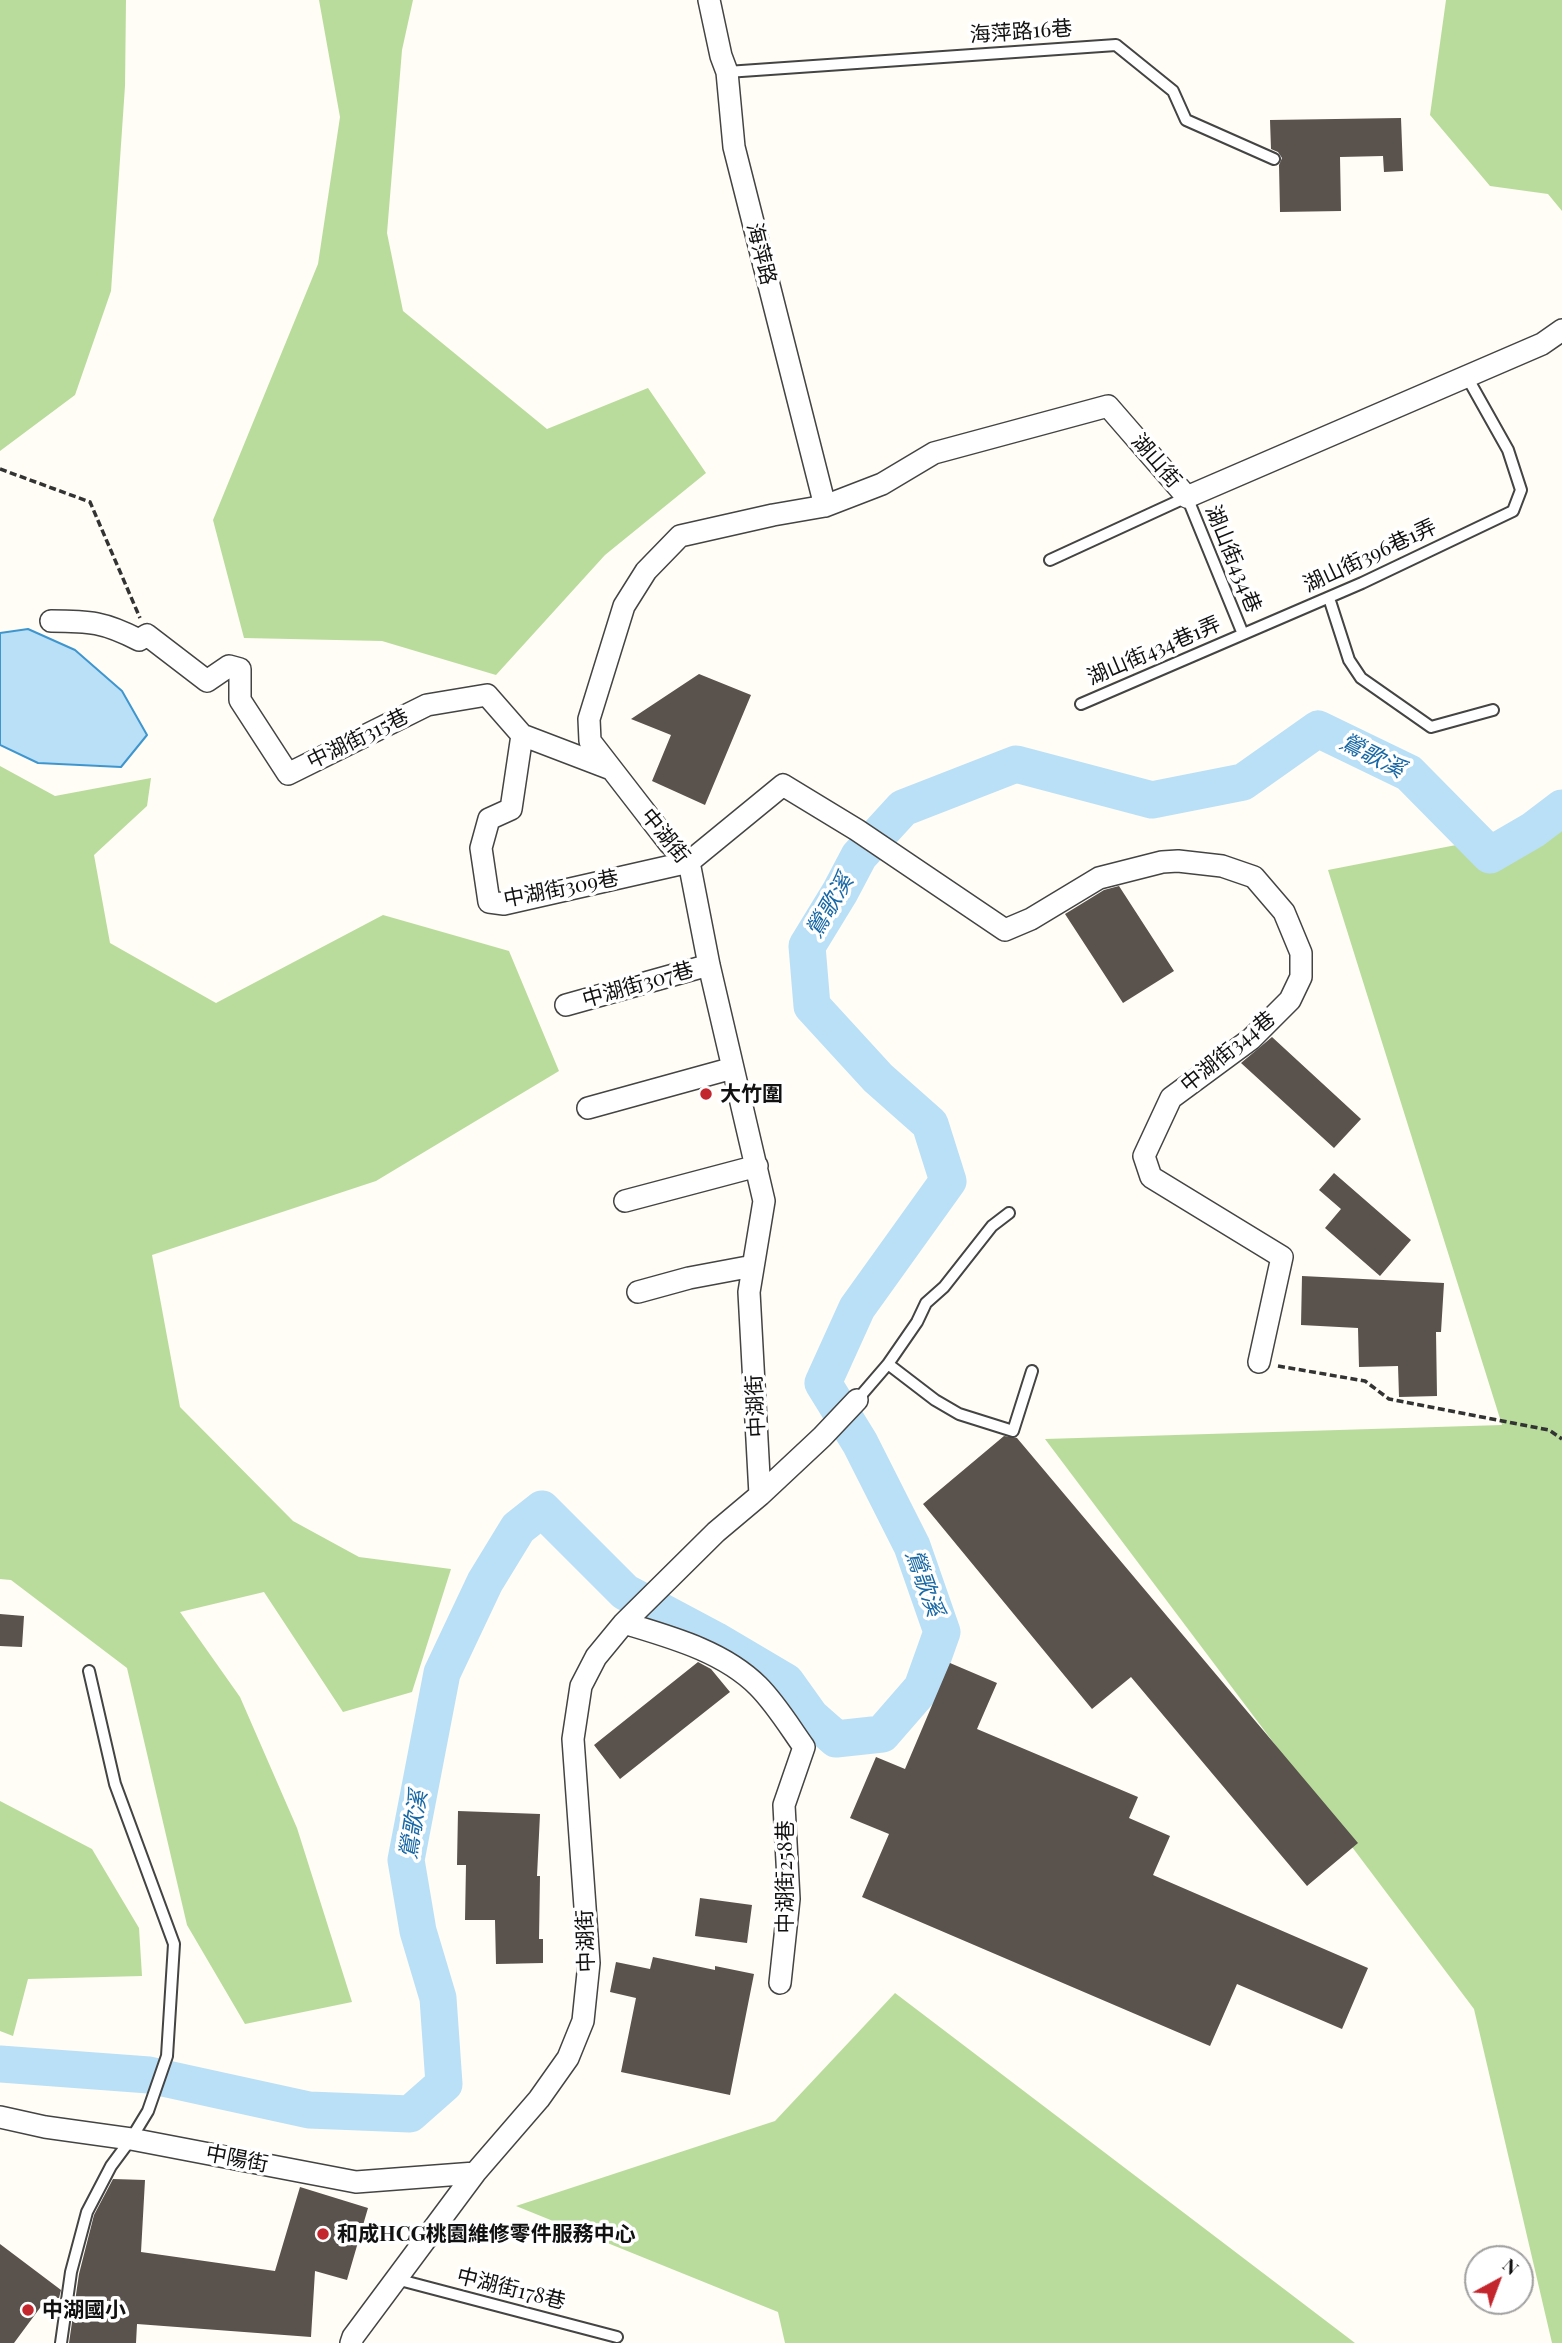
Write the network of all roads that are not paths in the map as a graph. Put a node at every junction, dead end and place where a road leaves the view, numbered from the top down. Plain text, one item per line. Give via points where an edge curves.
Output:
1 (709, 0) edge
2 (727, 72) junction
3 (1274, 159) dead end
4 (1562, 330) edge
5 (1467, 377) junction
6 (1187, 497) junction
7 (825, 506) junction
8 (1049, 561) dead end
9 (1329, 598) junction
10 (51, 621) dead end
11 (1243, 634) junction
12 (1081, 704) dead end
13 (1493, 710) dead end
14 (522, 735) junction
15 (611, 769) junction
16 (690, 862) junction
17 (709, 965) junction
18 (566, 1005) dead end
19 (733, 1068) junction
20 (588, 1108) dead end
21 (757, 1166) junction
22 (625, 1201) dead end
23 (1009, 1213) dead end
24 (753, 1266) junction
25 (638, 1292) dead end
26 (1259, 1362) road end
27 (888, 1364) junction
28 (1032, 1371) dead end
29 (857, 1400) joint
30 (760, 1495) junction
31 (630, 1618) junction
32 (89, 1671) dead end
33 (780, 1983) dead end
34 (0, 2117) edge
35 (131, 2139) junction
36 (475, 2173) junction
37 (396, 2279) junction
38 (617, 2337) dead end
39 (61, 2343) edge
40 (351, 2343) edge

1 - 2 street, 海萍路
2 - 3 lane, 海萍路16巷 via 1116,45 1173,91 1186,120
2 - 7 street, 海萍路 via 734,147
4 - 5 street, 湖山街 via 1542,344
5 - 6 street, 湖山街
5 - 9 lane, 湖山街396巷1弄 via 1508,450 1521,490 1513,511
6 - 7 street, 湖山街 via 1108,406 934,453 882,485
6 - 8 lane
6 - 11 lane, 湖山街434巷
7 - 15 street, 中湖街 via 680,536 646,571 624,606 589,719 590,741
9 - 11 lane, 湖山街396巷1弄
9 - 13 lane via 1349,660 1361,678 1431,727
10 - 14 street, 中湖街315巷 via 89,621 139,640 147,635 208,681 229,666 240,669 240,700 288,774 427,705 487,695
11 - 12 lane, 湖山街434巷1弄
14 - 15 street, 中湖街315巷
14 - 16 street, 中湖街309巷 via 511,809 489,819 481,848 489,902 504,904
15 - 16 street, 中湖街 via 669,843
16 - 17 street, 中湖街
16 - 26 street, 中湖街344巷 via 783,785 1005,930 1100,878 1162,862 1222,866 1254,877 1284,912 1301,953 1301,977 1290,1000 1251,1039 1171,1098 1144,1156 1151,1177 1282,1257
17 - 18 street, 中湖街307巷
17 - 19 street, 中湖街
19 - 20 street
19 - 21 street, 中湖街
21 - 22 street
21 - 24 street, 中湖街 via 764,1201
23 - 27 lane via 992,1226 926,1303
24 - 25 street
24 - 30 street, 中湖街 via 749,1292
27 - 28 lane via 959,1414 1013,1431
27 - 29 lane
29 - 30 street
30 - 31 street, 中湖街
31 - 33 street, 中湖街258巷 via 716,1656 756,1684 804,1747 785,1805 789,1899
31 - 36 street, 中湖街 via 596,1657 581,1686 573,1739 589,1963 583,2021 568,2058 539,2099
32 - 35 lane via 115,1784 174,1944 167,2056 148,2110
34 - 35 street, 中陽街
35 - 36 street, 中陽街 via 356,2182
35 - 39 lane via 87,2212 71,2272
36 - 37 street, 中湖街
37 - 38 lane, 中湖街178巷
37 - 40 street, 中湖街

